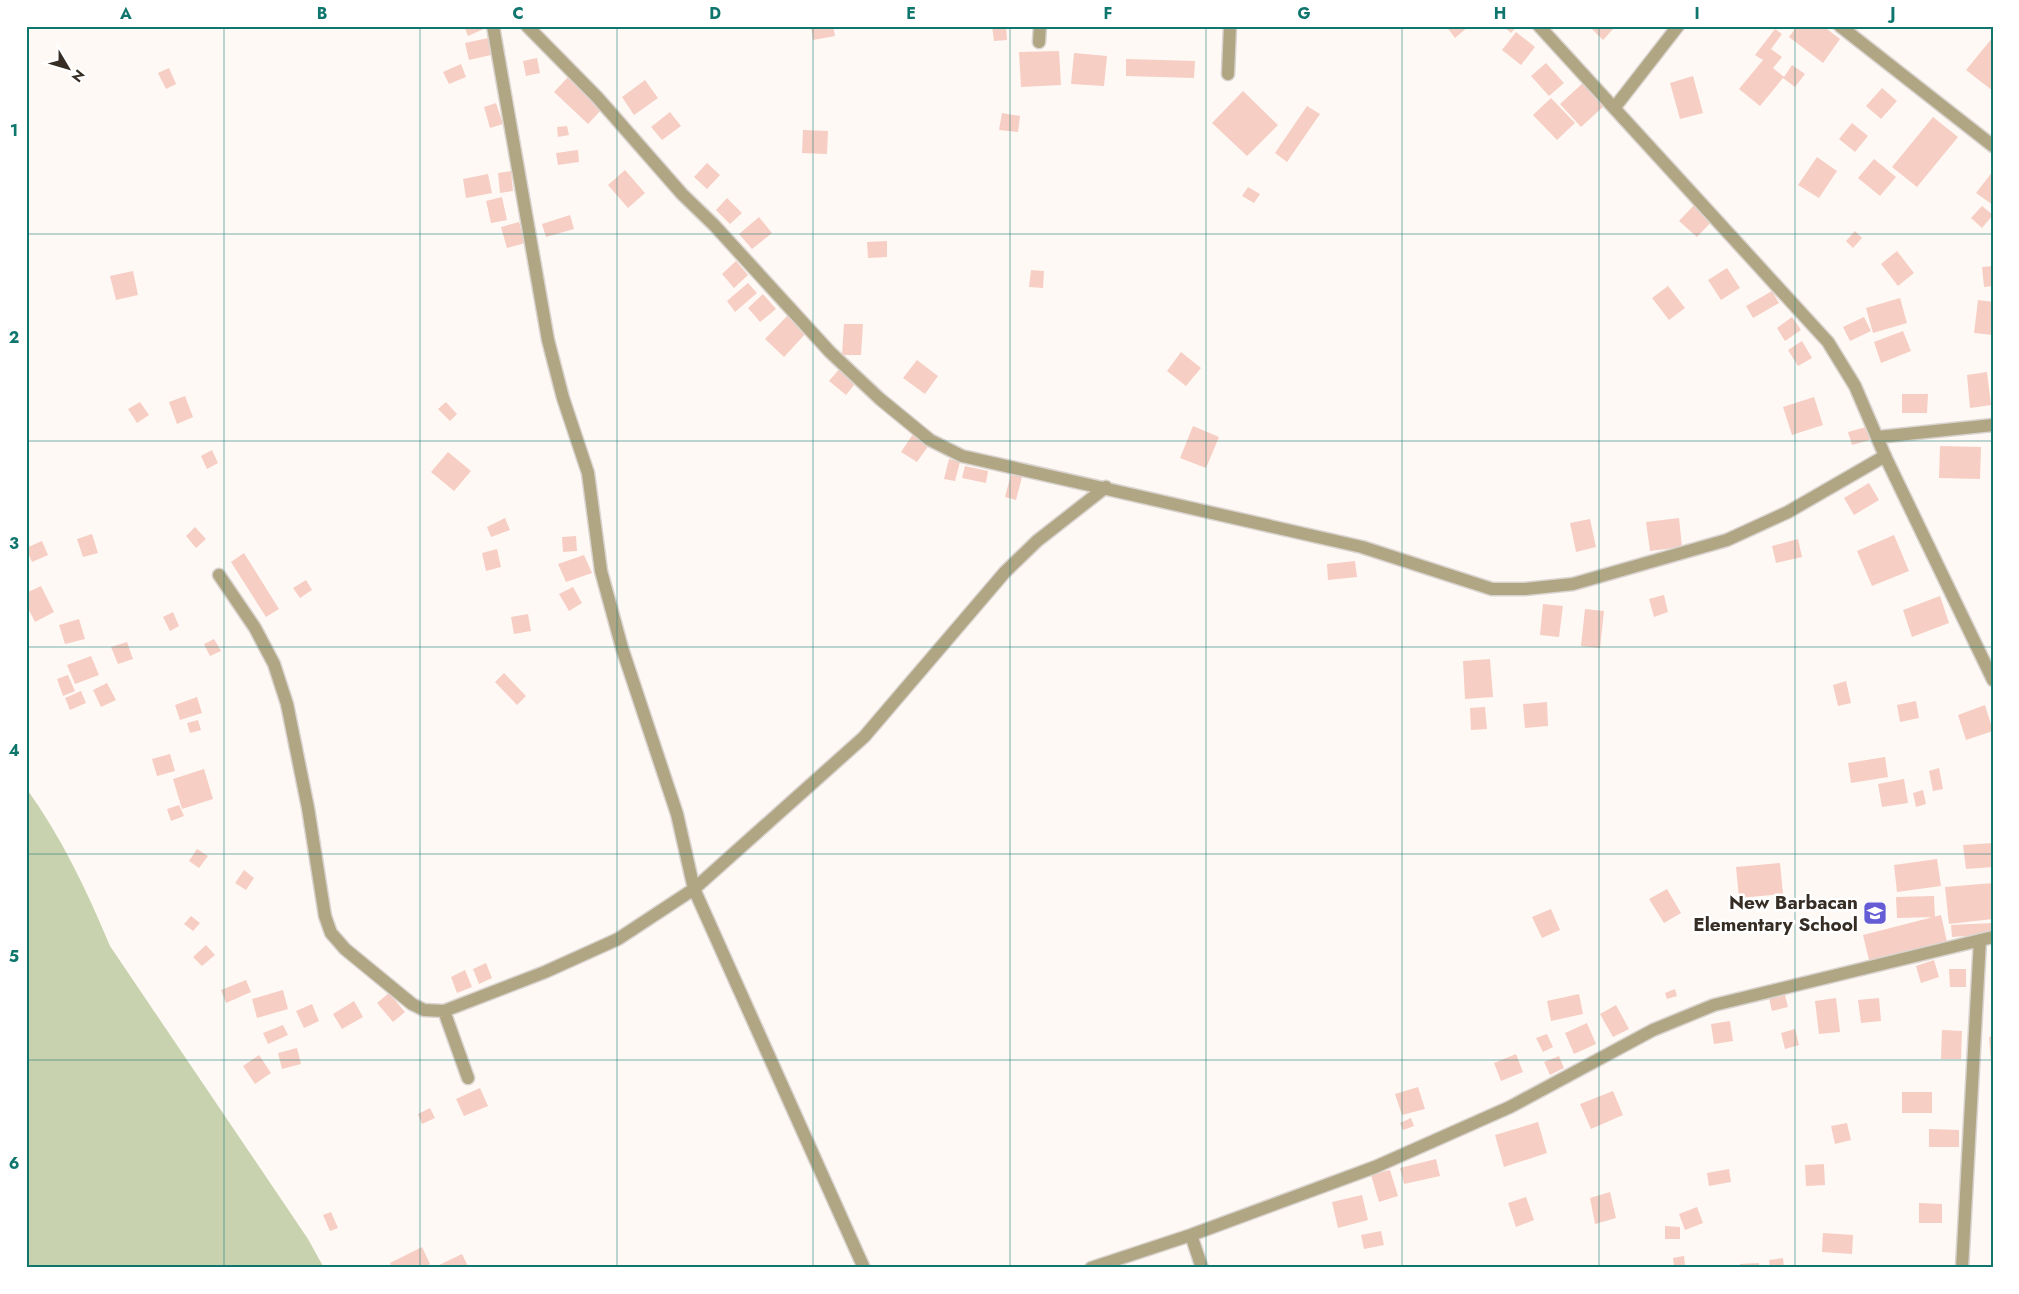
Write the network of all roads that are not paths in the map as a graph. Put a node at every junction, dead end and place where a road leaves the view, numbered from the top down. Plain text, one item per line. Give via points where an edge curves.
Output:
1 (493, 26) edge
2 (527, 26) edge
3 (1040, 26) edge
4 (1230, 26) edge
5 (1539, 26) edge
6 (1678, 26) edge
7 (1840, 26) edge
8 (1039, 42) dead end
9 (1228, 74) dead end
10 (1615, 107) junction
11 (1993, 146) edge
12 (1993, 425) edge
13 (1878, 437) junction
14 (1885, 456) junction
15 (1106, 487) junction
16 (219, 575) dead end
17 (1993, 680) edge
18 (694, 889) junction
19 (1986, 938) edge
20 (444, 1011) junction
21 (468, 1078) dead end
22 (1191, 1235) junction
23 (864, 1268) edge
24 (1092, 1268) edge
25 (1202, 1268) edge
26 (1962, 1268) edge

1 - 18 street via 548,340 588,473 601,571 622,648 677,814
2 - 15 street via 597,97 682,194 830,352 880,400 930,440 962,456
3 - 8 street
4 - 9 street
5 - 10 street
6 - 10 street
7 - 11 street
10 - 13 street via 1828,342 1855,386
12 - 13 street
13 - 14 street
14 - 15 street via 1788,512 1727,540 1573,584 1525,589 1492,589 1362,547
14 - 17 street
15 - 18 street via 1037,541 1005,572 864,737
16 - 20 street via 255,628 274,664 287,704 325,916 331,933 345,949 412,1004 424,1010
18 - 20 street via 618,939
18 - 23 street
19 - 22 street via 1714,1005 1652,1030 1510,1107 1375,1167
19 - 26 street
20 - 21 street
22 - 24 street
22 - 25 street

